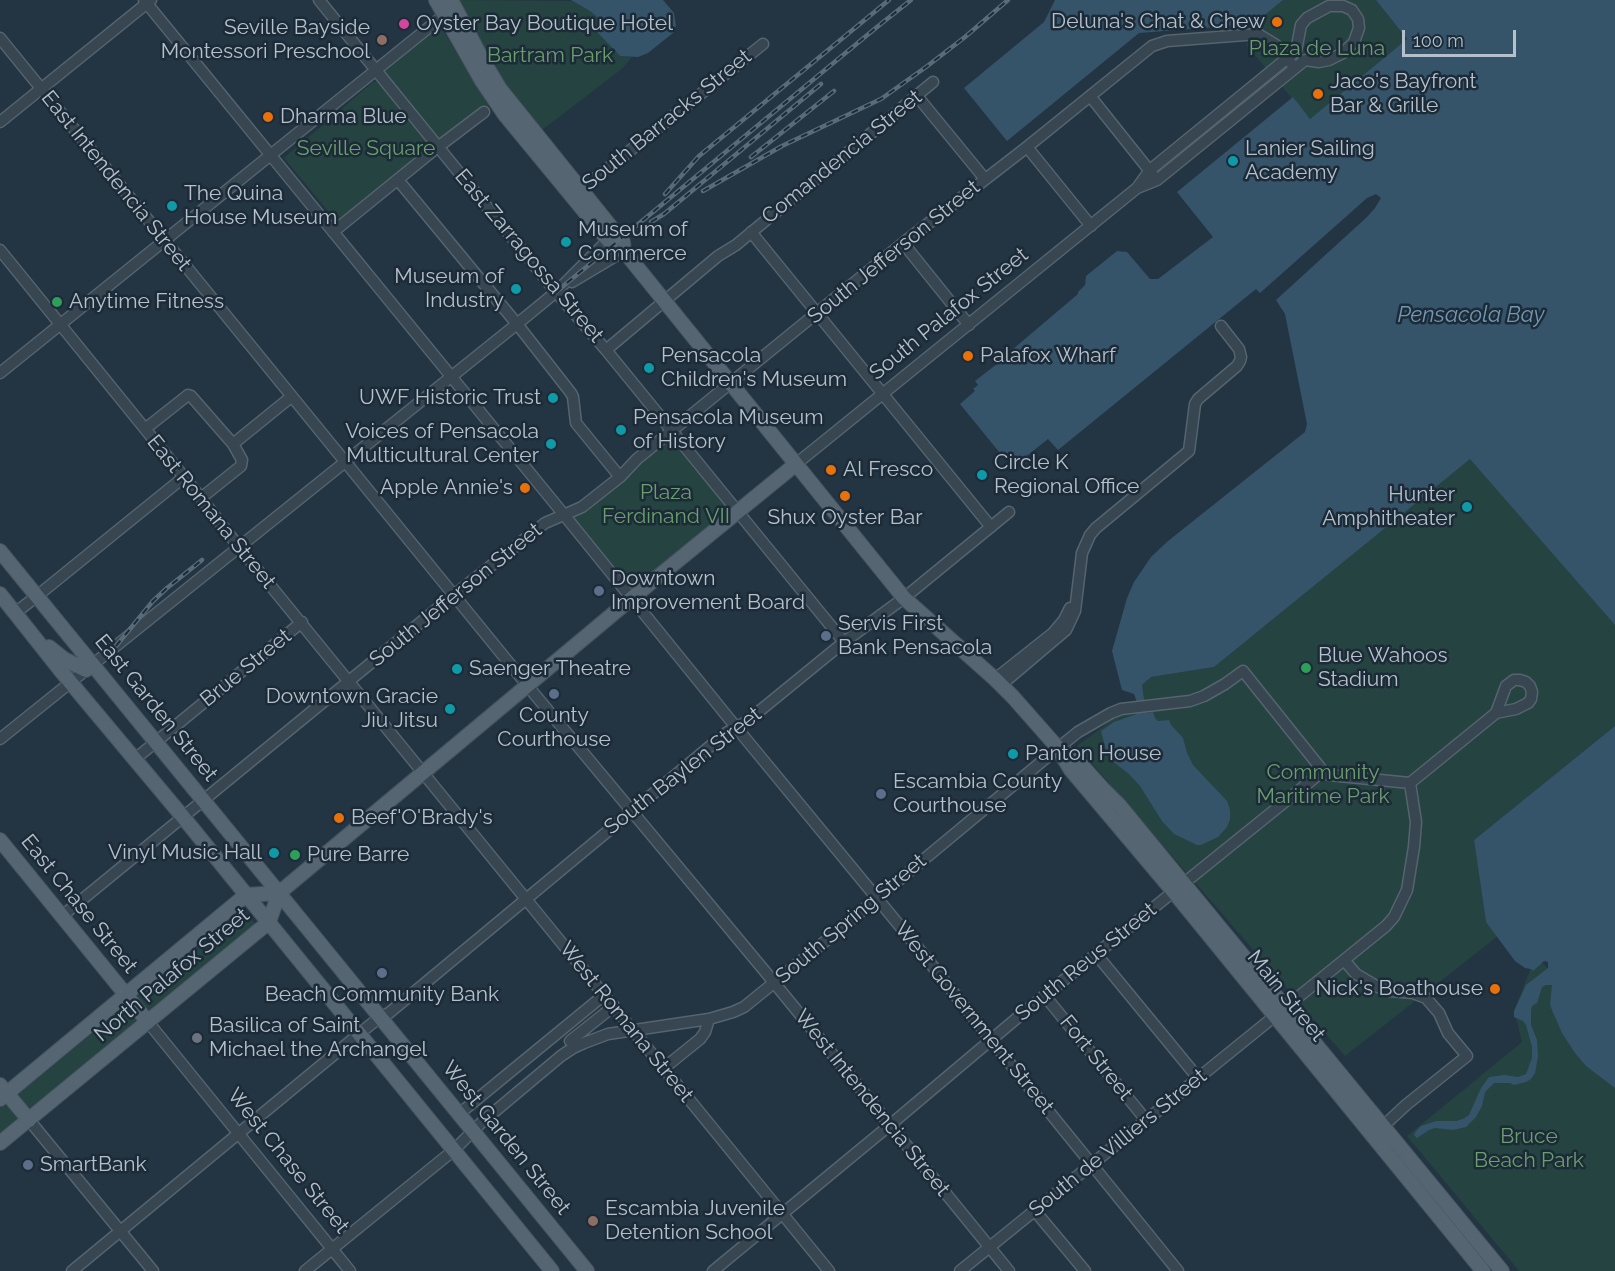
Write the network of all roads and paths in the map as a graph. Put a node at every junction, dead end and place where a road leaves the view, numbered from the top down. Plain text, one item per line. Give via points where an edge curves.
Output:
1 (319, 0) edge
2 (436, 0) edge
3 (147, 1) edge
4 (450, 7) edge
5 (0, 38) edge
6 (762, 44) dead end
7 (1287, 58) junction
8 (1295, 68) junction
9 (375, 70) junction
10 (933, 82) dead end
11 (41, 88) junction
12 (917, 96) junction
13 (1090, 96) junction
14 (484, 112) dead end
15 (0, 122) edge
16 (438, 147) junction
17 (1027, 147) junction
18 (270, 155) junction
19 (1150, 170) junction
20 (985, 179) junction
21 (398, 180) junction
22 (1157, 180) junction
23 (1137, 188) junction
24 (576, 193) junction
25 (1091, 226) junction
26 (333, 232) junction
27 (751, 232) junction
28 (612, 236) junction
29 (164, 240) junction
30 (903, 243) junction
31 (0, 250) edge
32 (624, 251) junction
33 (556, 292) junction
34 (665, 301) junction
35 (817, 313) junction
36 (60, 324) junction
37 (517, 324) junction
38 (969, 325) junction
39 (1221, 326) dead end
40 (606, 350) junction
41 (0, 373) edge
42 (451, 377) junction
43 (732, 384) junction
44 (883, 394) junction
45 (291, 397) junction
46 (145, 429) junction
47 (673, 431) junction
48 (233, 444) junction
49 (345, 462) junction
50 (796, 464) junction
51 (184, 477) junction
52 (620, 477) junction
53 (201, 498) junction
54 (1009, 512) dead end
55 (738, 513) junction
56 (564, 514) junction
57 (991, 527) junction
58 (239, 547) junction
59 (0, 551) edge
60 (0, 594) edge
61 (454, 595) junction
62 (37, 596) junction
63 (632, 598) junction
64 (904, 598) junction
65 (15, 613) junction
66 (302, 622) junction
67 (844, 642) junction
68 (83, 673) junction
69 (349, 681) junction
70 (998, 682) junction
71 (528, 686) junction
72 (1496, 713) dead end
73 (737, 728) junction
74 (0, 739) edge
75 (155, 742) junction
76 (1058, 747) junction
77 (135, 759) junction
78 (1323, 771) junction
79 (423, 773) junction
80 (1410, 783) junction
81 (203, 801) junction
82 (630, 811) junction
83 (183, 817) junction
84 (0, 840) edge
85 (1178, 887) junction
86 (279, 893) junction
87 (246, 895) junction
88 (877, 898) junction
89 (526, 899) junction
90 (62, 916) junction
91 (269, 922) junction
92 (1096, 954) junction
93 (1344, 960) junction
94 (774, 982) junction
95 (125, 994) junction
96 (604, 994) junction
97 (1045, 996) junction
98 (614, 1006) junction
99 (1280, 1011) junction
100 (380, 1017) junction
101 (709, 1019) junction
102 (148, 1023) junction
103 (561, 1030) junction
104 (633, 1030) junction
105 (359, 1034) junction
106 (991, 1040) junction
107 (572, 1045) junction
108 (664, 1068) junction
109 (1198, 1078) junction
110 (501, 1080) junction
111 (2, 1092) edge
112 (514, 1095) junction
113 (459, 1114) junction
114 (29, 1120) junction
115 (1146, 1120) junction
116 (891, 1125) junction
117 (472, 1130) junction
118 (1378, 1131) junction
119 (238, 1133) junction
120 (0, 1143) edge
121 (454, 1150) junction
122 (1092, 1164) junction
123 (1035, 1211) junction
124 (783, 1214) junction
125 (120, 1231) junction
126 (990, 1247) junction
127 (332, 1249) junction
128 (72, 1271) edge
129 (153, 1271) edge
130 (305, 1271) edge
131 (350, 1271) edge
132 (552, 1271) edge
133 (587, 1271) edge
134 (713, 1271) edge
135 (829, 1271) edge
136 (960, 1271) edge
137 (1009, 1271) edge
138 (1085, 1271) edge
139 (1178, 1271) edge
140 (1483, 1271) edge
141 (1502, 1271) edge

1 - 9 street, East Zarragossa Street
2 - 4 main road, Main Street
3 - 11 street
3 - 18 street, West Government Street
4 - 9 street
4 - 24 main road, Main Street via 500,89
5 - 11 street, East Intendencia Street
6 - 24 street, South Barracks Street
7 - 8 street, South Jefferson Street
7 - 8 street, South Palafox Street via 1296,51 1301,25 1307,18 1329,6 1352,10 1359,28 1349,48 1329,60 1305,60
7 - 13 street, South Jefferson Street via 1276,45 1258,34 1167,41 1152,45
7 - 19 street, South Palafox Street
8 - 22 street, South Palafox Street
9 - 16 street, East Zarragossa Street
9 - 18 street
10 - 12 street, Comandencia Street
11 - 15 street
11 - 29 street, East Intendencia Street
12 - 20 street
12 - 27 street, Comandencia Street
13 - 17 street, South Jefferson Street
13 - 19 street
14 - 16 street
16 - 21 street
16 - 33 street, East Zarragossa Street
17 - 20 street, South Jefferson Street
17 - 25 street
18 - 26 street, West Government Street
18 - 29 street
19 - 22 street
19 - 23 street, South Palafox Street
20 - 30 street, South Jefferson Street
21 - 26 street
21 - 37 street
22 - 23 street, South Palafox Street
23 - 25 street, South Palafox Street
24 - 28 main road, Main Street
25 - 38 street, South Palafox Street
26 - 42 street, West Government Street
27 - 34 street, Comandencia Street
27 - 35 street
28 - 32 main road, Main Street via 623,242
28 - 33 street
29 - 36 street
29 - 45 street, East Intendencia Street
30 - 35 street, South Jefferson Street
30 - 38 street
31 - 36 street, East Romana Street
32 - 33 street
32 - 34 main road, Main Street
33 - 37 street
33 - 40 street, East Zarragossa Street
34 - 40 street, Comandencia Street
34 - 43 main road, Main Street
35 - 43 street, South Jefferson Street
35 - 44 street
36 - 41 street
36 - 46 street, East Romana Street
37 - 42 street
37 - 52 street via 572,393 576,423
38 - 44 street, South Palafox Street
39 - 70 street via 1239,349 1240,361 1195,404 1188,453 1090,535 1082,553 1074,614 1052,638
40 - 47 street, East Zarragossa Street
42 - 49 street
42 - 56 street, West Government Street
43 - 47 street, South Jefferson Street
43 - 50 main road, Main Street
44 - 50 street, South Palafox Street
44 - 57 street
45 - 48 street
45 - 49 street, East Intendencia Street
46 - 48 street via 188,395
46 - 51 street, East Romana Street
47 - 52 street, South Jefferson Street
47 - 55 street, East Zarragossa Street
48 - 53 street via 241,466
49 - 58 street
49 - 61 street, East Intendencia Street
50 - 55 main road, South Palafox Street
50 - 64 main road, Main Street
51 - 53 street, East Romana Street
51 - 62 street
52 - 56 street, South Jefferson Street via 582,507
53 - 58 street, East Romana Street
54 - 57 street, South Baylen Street
55 - 63 main road, South Palafox Street
55 - 67 street, East Zarragossa Street
56 - 61 street, South Jefferson Street via 545,523
56 - 63 street, West Government Street
57 - 64 street, South Baylen Street
58 - 66 street, East Romana Street
58 - 68 street
59 - 62 main road, East Garden Street
60 - 65 main road, East Garden Street
61 - 69 street, South Jefferson Street
61 - 71 street, East Intendencia Street
62 - 65 street
62 - 68 main road, East Garden Street
63 - 71 main road, South Palafox Street
63 - 73 street, West Government Street
64 - 67 street, South Baylen Street
64 - 70 main road, Main Street
65 - 68 main road, East Garden Street via 28,630
66 - 69 street, East Romana Street
66 - 75 street, Brue Street
67 - 73 street, South Baylen Street
68 - 74 street
68 - 75 main road, East Garden Street via 120,699
68 - 77 main road, East Garden Street
69 - 79 street, East Romana Street
69 - 81 street, South Jefferson Street
70 - 76 main road, Main Street
71 - 79 main road, South Palafox Street
71 - 82 street, West Intendencia Street
72 - 80 street
73 - 82 street, South Baylen Street
73 - 88 street, West Government Street
75 - 77 street, Brue Street
75 - 81 main road, East Garden Street
76 - 78 street, South Spring Street via 1121,709 1190,701 1243,671
76 - 85 main road, Main Street via 1071,770
76 - 88 street, South Spring Street
77 - 83 main road, East Garden Street
78 - 80 street via 1329,775
78 - 85 street, South Reus Street
79 - 86 main road, South Palafox Street
79 - 89 street, West Romana Street
80 - 93 street, South de Villiers Street via 1416,822 1407,890 1386,926
81 - 83 street, South Jefferson Street
81 - 86 main road, East Garden Street
82 - 89 street, South Baylen Street
82 - 94 street, West Intendencia Street
83 - 87 main road, East Garden Street
83 - 90 street, South Jefferson Street
84 - 90 main road, East Chase Street
85 - 92 street, South Reus Street
85 - 99 main road, Main Street
86 - 87 main road, North Palafox Street
86 - 91 main road, North Palafox Street
86 - 100 main road, West Garden Street
87 - 91 main road
87 - 95 main road, North Palafox Street
88 - 94 street, South Spring Street
88 - 106 street, West Government Street
89 - 96 street, West Romana Street
89 - 100 street, South Baylen Street
90 - 95 main road, East Chase Street
91 - 102 main road, North Palafox Street
91 - 105 main road
92 - 97 street, South Reus Street
92 - 109 street
93 - 99 street, South de Villiers Street
93 - 118 street via 1356,974 1378,987 1426,998 1467,1056
94 - 101 street, South Spring Street via 744,1007
94 - 116 street, West Intendencia Street
95 - 102 main road, West Chase Street
95 - 111 main road, North Palafox Street
96 - 98 street, West Romana Street
96 - 103 street
97 - 106 street, South Reus Street
97 - 115 street, Fort Street
98 - 104 street, West Romana Street
98 - 107 street, South Spring Street
99 - 109 street, South de Villiers Street
99 - 118 main road, Main Street
100 - 105 street, South Baylen Street
100 - 113 main road, West Garden Street
101 - 104 street, South Spring Street
101 - 108 street via 700,1039
102 - 114 main road, North Palafox Street
102 - 119 street, West Chase Street
103 - 107 street
103 - 110 street
104 - 107 street, South Spring Street
104 - 108 street, West Romana Street
105 - 119 street, South Baylen Street
105 - 121 main road
106 - 116 street, South Reus Street
106 - 122 street, West Government Street
107 - 112 street, South Spring Street
108 - 124 street, West Romana Street
109 - 115 street, South de Villiers Street
110 - 112 street
110 - 113 street
111 - 114 main road
112 - 117 street, South Spring Street
113 - 117 main road, West Garden Street
114 - 120 main road, North Palafox Street
114 - 125 street
115 - 122 street, South de Villiers Street
116 - 124 street, South Reus Street
116 - 126 street, West Intendencia Street
117 - 121 street, South Spring Street
117 - 133 main road, West Garden Street
118 - 140 main road, Main Street
118 - 141 main road
119 - 125 street, South Baylen Street
119 - 127 street, West Chase Street
121 - 127 street, South Spring Street
121 - 132 main road
122 - 123 street, South de Villiers Street
122 - 139 street, West Government Street
123 - 126 street, South de Villiers Street
123 - 138 street
124 - 134 street, South Reus Street
124 - 135 street, West Romana Street
125 - 128 street, South Baylen Street
125 - 129 street
126 - 136 street, South de Villiers Street
126 - 137 street, West Intendencia Street
127 - 130 street, South Spring Street
127 - 131 street, West Chase Street

